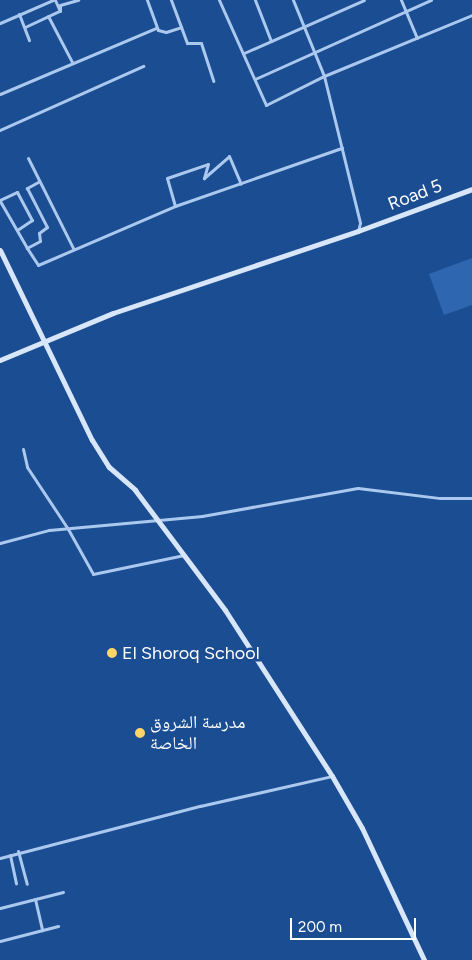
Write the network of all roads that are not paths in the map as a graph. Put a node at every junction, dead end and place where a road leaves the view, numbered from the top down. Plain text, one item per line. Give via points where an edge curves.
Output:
1 (54, 0) edge
2 (78, 0) edge
3 (147, 0) edge
4 (171, 0) edge
5 (219, 0) edge
6 (255, 0) edge
7 (293, 0) edge
8 (364, 0) edge
9 (401, 0) edge
10 (431, 0) edge
11 (60, 11) junction
12 (407, 12) junction
13 (20, 14) junction
14 (472, 15) edge
15 (48, 16) junction
16 (0, 23) edge
17 (25, 27) junction
18 (181, 27) junction
19 (303, 27) junction
20 (156, 28) junction
21 (417, 38) junction
22 (30, 40) dead end
23 (271, 41) junction
24 (314, 51) junction
25 (244, 53) junction
26 (72, 62) junction
27 (143, 66) dead end
28 (324, 76) junction
29 (255, 79) junction
30 (213, 81) dead end
31 (0, 94) edge
32 (0, 130) edge
33 (342, 148) junction
34 (28, 158) dead end
35 (38, 182) junction
36 (241, 184) junction
37 (472, 189) edge
38 (0, 200) edge
39 (175, 206) junction
40 (18, 230) junction
41 (358, 231) junction
42 (27, 248) junction
43 (73, 248) junction
44 (0, 250) edge
45 (45, 342) junction
46 (0, 360) edge
47 (23, 450) dead end
48 (472, 498) edge
49 (158, 520) junction
50 (68, 529) junction
51 (0, 543) edge
52 (184, 555) junction
53 (332, 776) junction
54 (18, 852) junction
55 (10, 855) junction
56 (0, 858) edge
57 (16, 883) dead end
58 (27, 884) dead end
59 (63, 892) dead end
60 (35, 899) junction
61 (0, 908) edge
62 (58, 926) dead end
63 (42, 930) junction
64 (0, 941) edge
65 (424, 960) edge

1 - 11 street
1 - 13 street
2 - 11 street via 60,6
3 - 20 street
4 - 18 street
5 - 25 street
6 - 23 street
7 - 19 street
8 - 19 street
9 - 12 street
10 - 12 street
11 - 15 street
12 - 21 street
12 - 24 street
13 - 16 street
13 - 17 street
14 - 21 street
15 - 17 street
15 - 26 street
17 - 22 street
18 - 20 street via 166,32
18 - 30 street via 187,43 201,43
19 - 23 street
19 - 24 street
20 - 26 street
21 - 28 street
23 - 25 street
24 - 28 street
24 - 29 street
25 - 29 street
26 - 31 street
27 - 32 street
28 - 29 street via 266,105
28 - 33 street
33 - 36 street
33 - 41 street via 360,222
34 - 35 street
35 - 42 street via 27,188 47,227 40,233 40,240
35 - 43 street
36 - 39 street
36 - 39 street via 230,156 204,178 208,164 167,178
37 - 41 street, Road 5
38 - 40 street
38 - 40 street via 17,192 32,220
39 - 43 street
40 - 42 street
41 - 45 street, Road 5 via 130,307
42 - 43 street via 38,265
44 - 45 street
45 - 46 street, Road 5
45 - 49 street via 100,454
47 - 50 street via 27,467
48 - 49 street via 440,498 358,488 272,505
49 - 50 street
49 - 52 street
50 - 51 street via 49,530
50 - 52 street via 93,574
52 - 53 street via 225,610
53 - 54 street
53 - 65 street via 362,828
54 - 55 street
54 - 58 street
55 - 56 street
55 - 57 street
59 - 60 street
60 - 61 street
60 - 63 street
62 - 63 street
63 - 64 street

